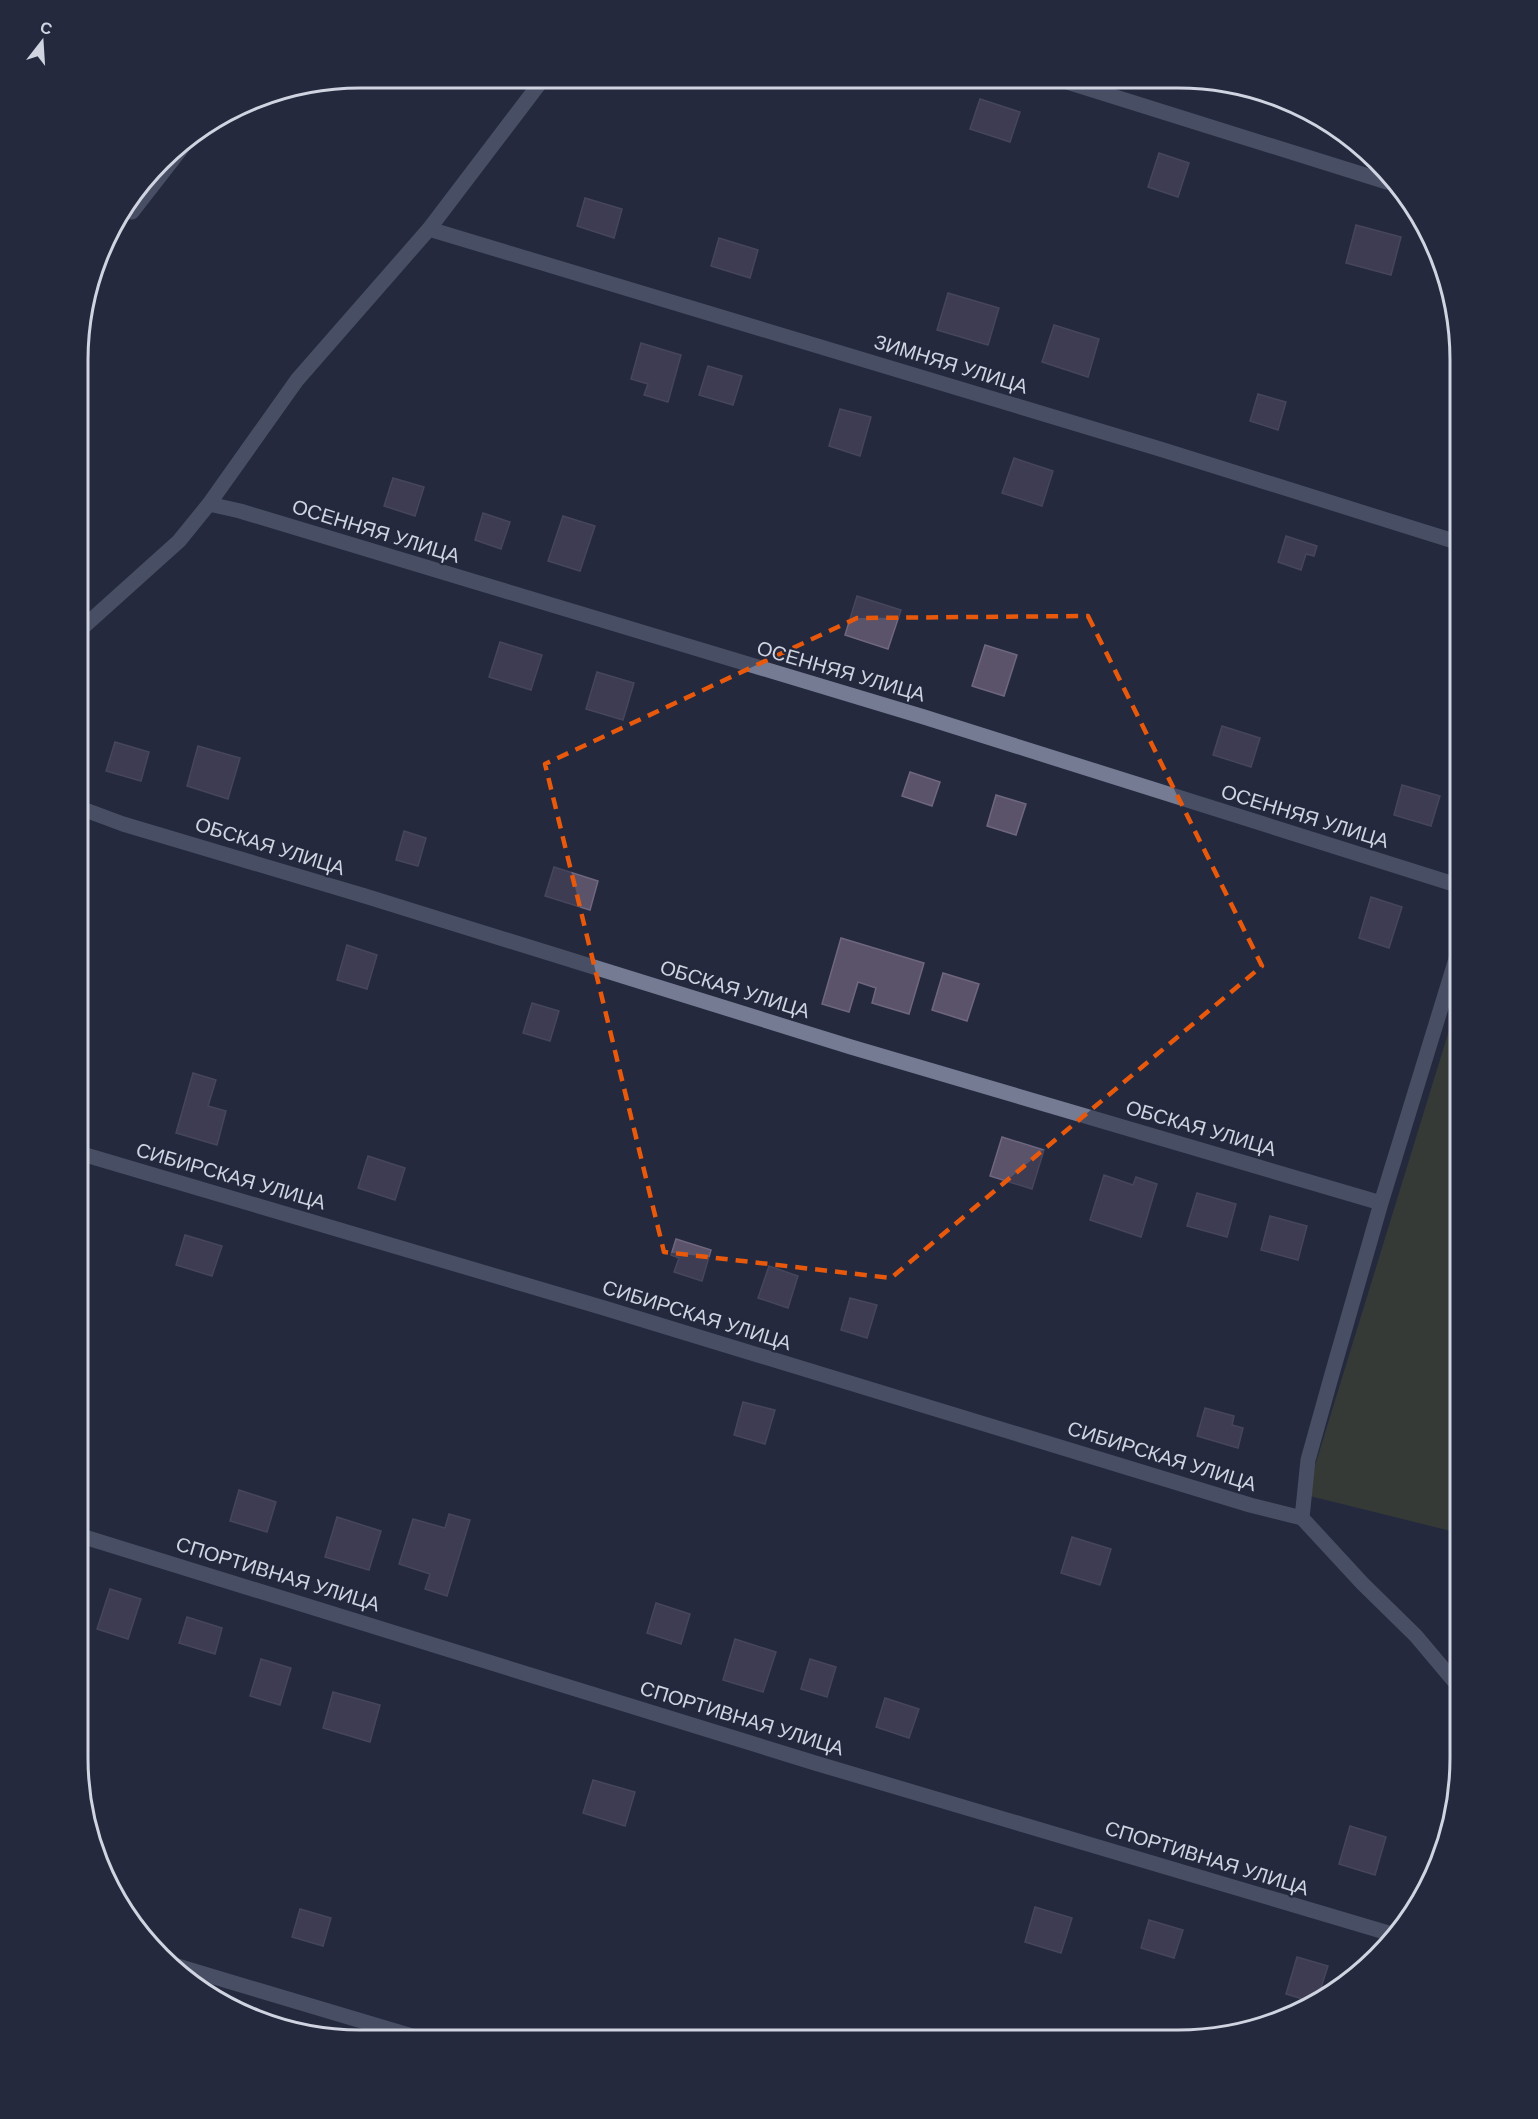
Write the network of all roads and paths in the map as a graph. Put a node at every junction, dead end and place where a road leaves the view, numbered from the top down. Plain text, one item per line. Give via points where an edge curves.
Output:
1 (536, 88) edge
2 (1087, 88) edge
3 (157, 180) edge
4 (1381, 180) edge
5 (133, 211) edge
6 (429, 229) junction
7 (209, 504) junction
8 (1450, 540) edge
9 (88, 623) edge
10 (88, 811) edge
11 (1450, 883) edge
12 (1450, 978) edge
13 (88, 1156) edge
14 (1380, 1203) junction
15 (1302, 1518) junction
16 (88, 1538) edge
17 (1450, 1676) edge
18 (1386, 1932) edge
19 (189, 1970) edge
20 (392, 2030) edge

1 - 6 street
2 - 4 street
3 - 5 street
6 - 7 street via 297,380
6 - 8 street, ЗИМНЯЯ УЛИЦА
7 - 9 street via 179,541
7 - 11 street, ОСЕННЯЯ УЛИЦА via 924,717
10 - 14 street, ОБСКАЯ УЛИЦА via 840,1043
12 - 14 street
13 - 15 street, СИБИРСКАЯ УЛИЦА
14 - 15 street via 1308,1460
15 - 17 street
16 - 18 street, СПОРТИВНАЯ УЛИЦА via 815,1763
19 - 20 street

